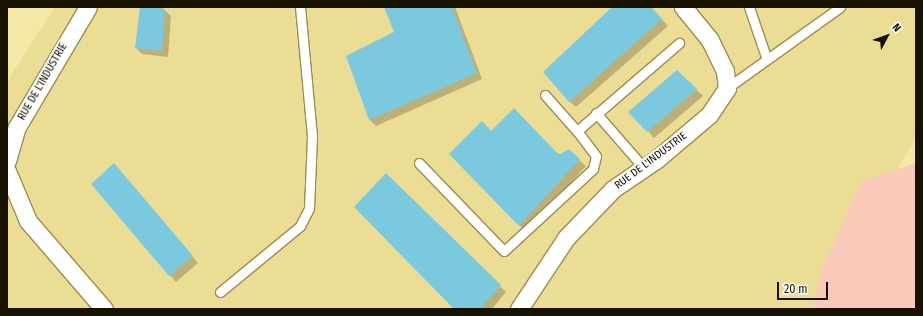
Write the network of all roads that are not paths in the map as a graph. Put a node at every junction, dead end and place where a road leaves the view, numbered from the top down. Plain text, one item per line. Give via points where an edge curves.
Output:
1 (88, 7) edge
2 (300, 7) edge
3 (683, 7) edge
4 (749, 7) edge
5 (840, 7) edge
6 (679, 43) dead end
7 (766, 57) junction
8 (727, 88) junction
9 (545, 95) dead end
10 (596, 113) junction
11 (577, 130) junction
12 (7, 161) edge
13 (419, 163) dead end
14 (644, 168) junction
15 (7, 171) edge
16 (220, 292) dead end
17 (104, 309) edge
18 (519, 309) edge

1 - 12 street, RUE DE L'INDUSTRIE via 17,127
2 - 16 lane via 312,136 309,208 300,226
3 - 8 street via 710,40 725,71
4 - 7 lane
5 - 7 lane
6 - 10 lane
7 - 8 lane
8 - 14 street, RUE DE L'INDUSTRIE via 709,115
9 - 11 lane
10 - 11 lane
10 - 14 lane
11 - 13 lane via 596,156 593,168 504,251
14 - 18 street, RUE DE L'INDUSTRIE via 613,189 566,238
15 - 17 street via 28,221

